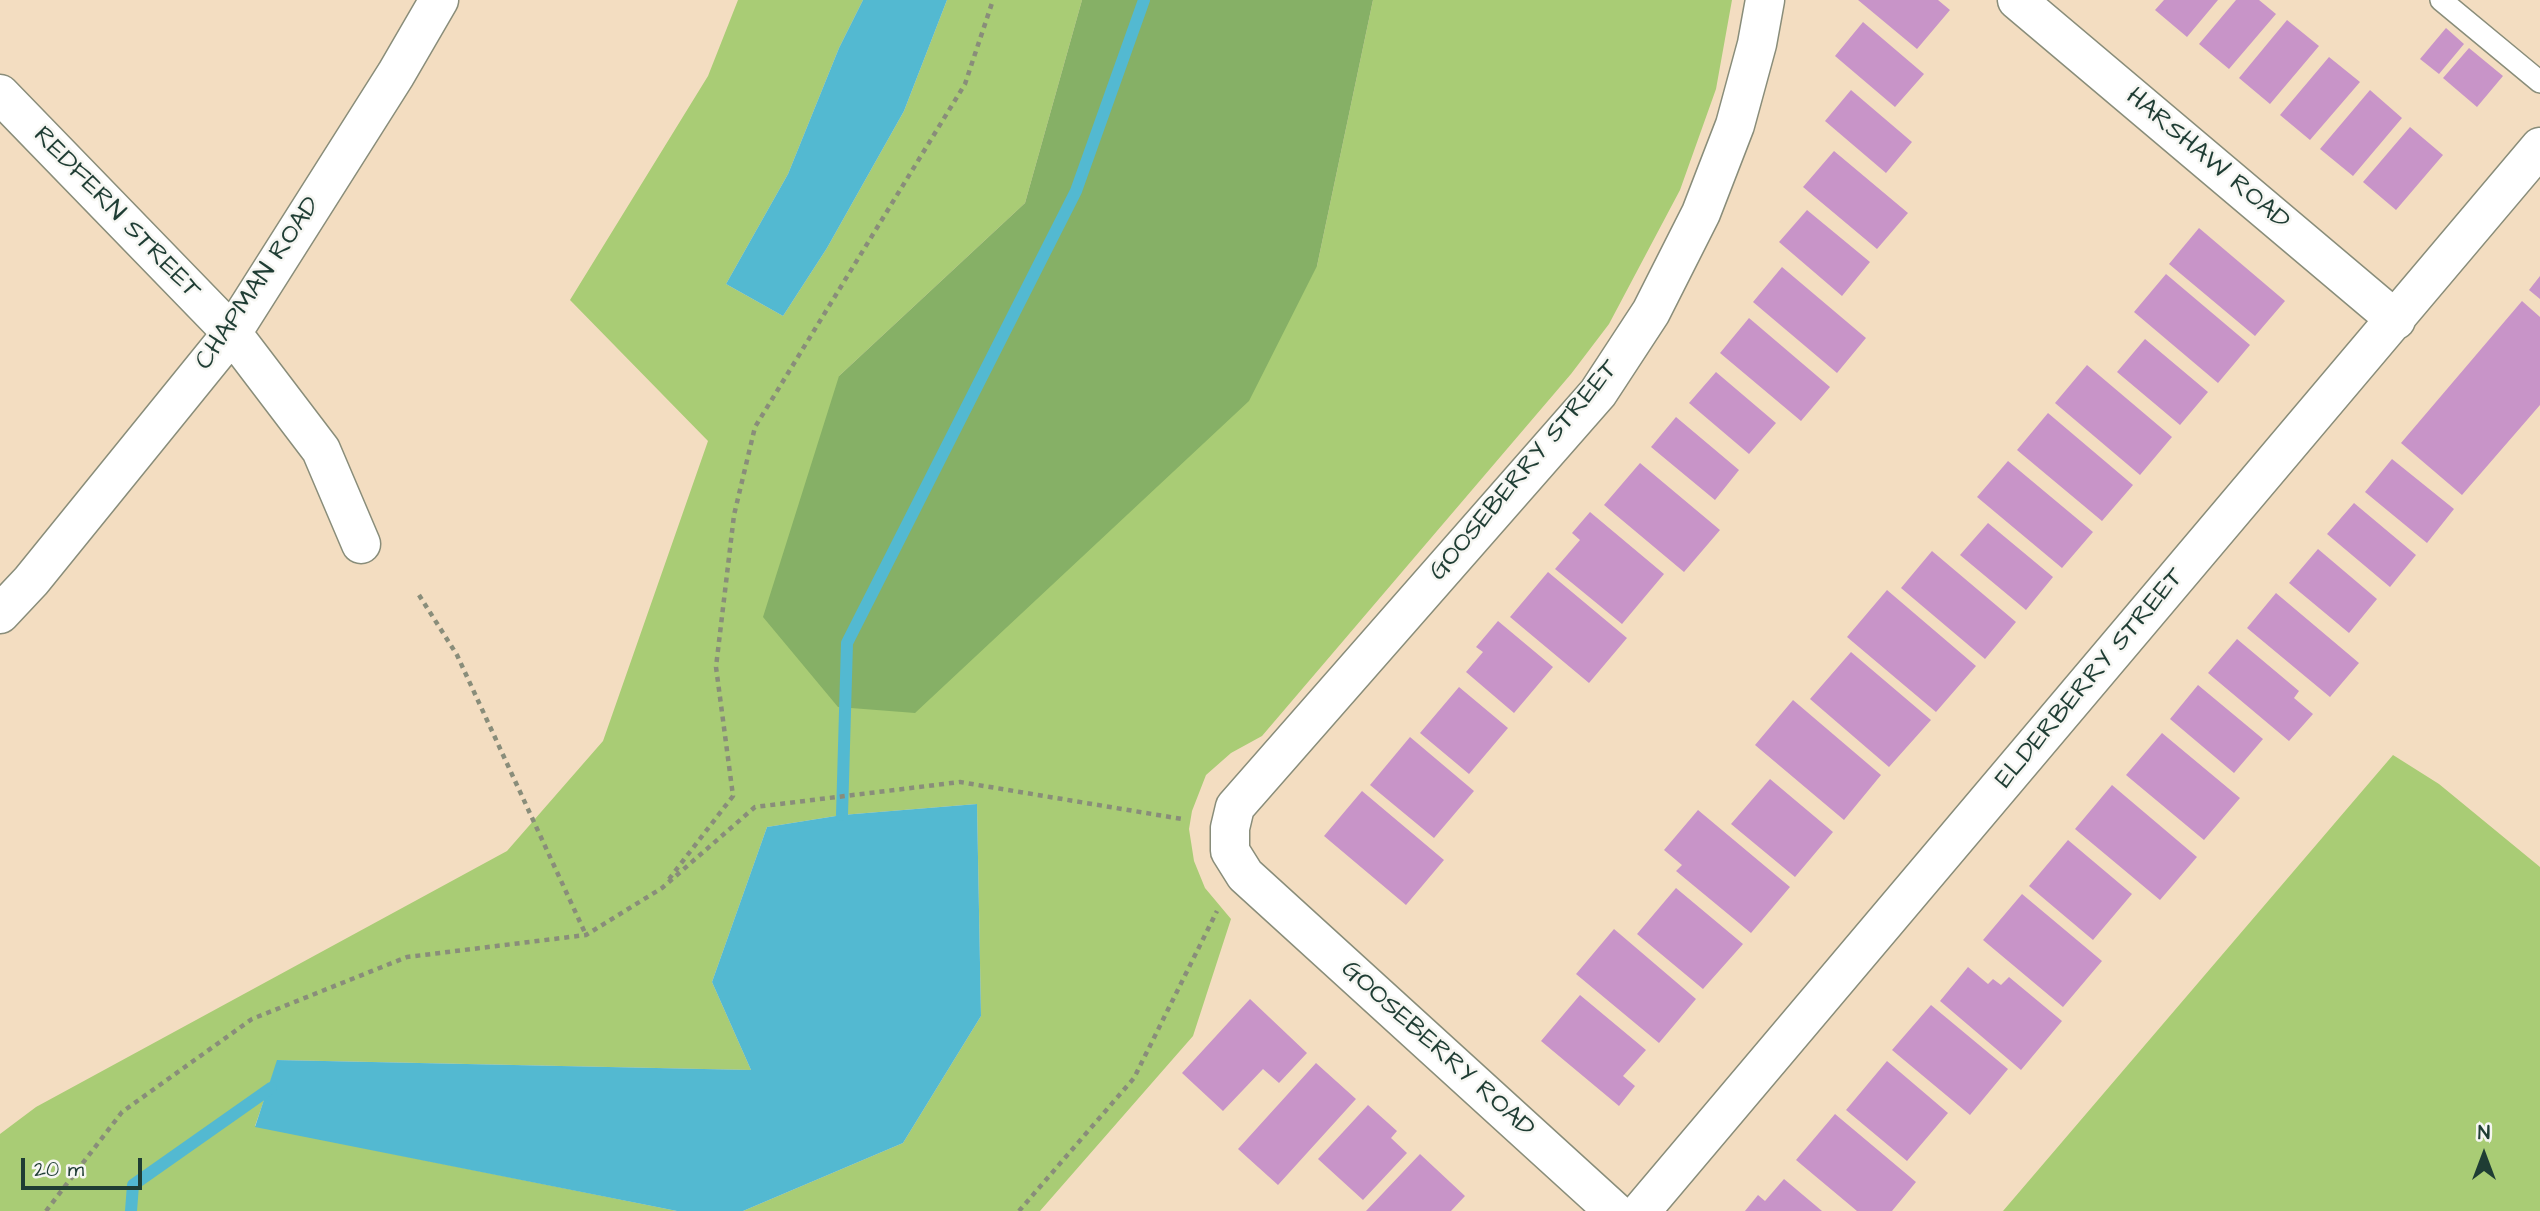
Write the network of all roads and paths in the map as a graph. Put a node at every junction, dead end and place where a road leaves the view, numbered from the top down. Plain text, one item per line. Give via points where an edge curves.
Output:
1 (439, 0) edge
2 (993, 0) edge
3 (1765, 0) edge
4 (2017, 0) edge
5 (2441, 0) edge
6 (2540, 82) edge
7 (0, 94) edge
8 (2540, 147) edge
9 (2396, 320) junction
10 (232, 333) junction
11 (361, 544) dead end
12 (419, 595) dead end
13 (0, 614) edge
14 (1182, 819) dead end
15 (662, 888) junction
16 (1260, 889) joint
17 (1217, 911) dead end
18 (586, 935) junction
19 (46, 1211) edge
20 (1019, 1211) edge
21 (1614, 1211) edge
22 (1642, 1211) edge

1 - 10 street, CHAPMAN ROAD
2 - 15 path via 965,84 755,427 734,515 716,667 733,796
3 - 16 street, GOOSEBERRY STREET via 1735,125 1701,213 1651,313 1598,393 1235,807 1230,851
4 - 9 street, HARSHAW ROAD
5 - 6 lane
7 - 10 street, REDFERN STREET
8 - 9 street, ELDERBERRY STREET
9 - 22 street, ELDERBERRY STREET
10 - 11 street, REDFERN STREET via 321,450
10 - 13 street, CHAPMAN ROAD
12 - 18 path via 457,655
14 - 15 path via 960,782 828,797 755,807
15 - 18 path
16 - 21 street, GOOSEBERRY ROAD
17 - 20 path via 1134,1078
18 - 19 path via 407,957 252,1019 122,1112

